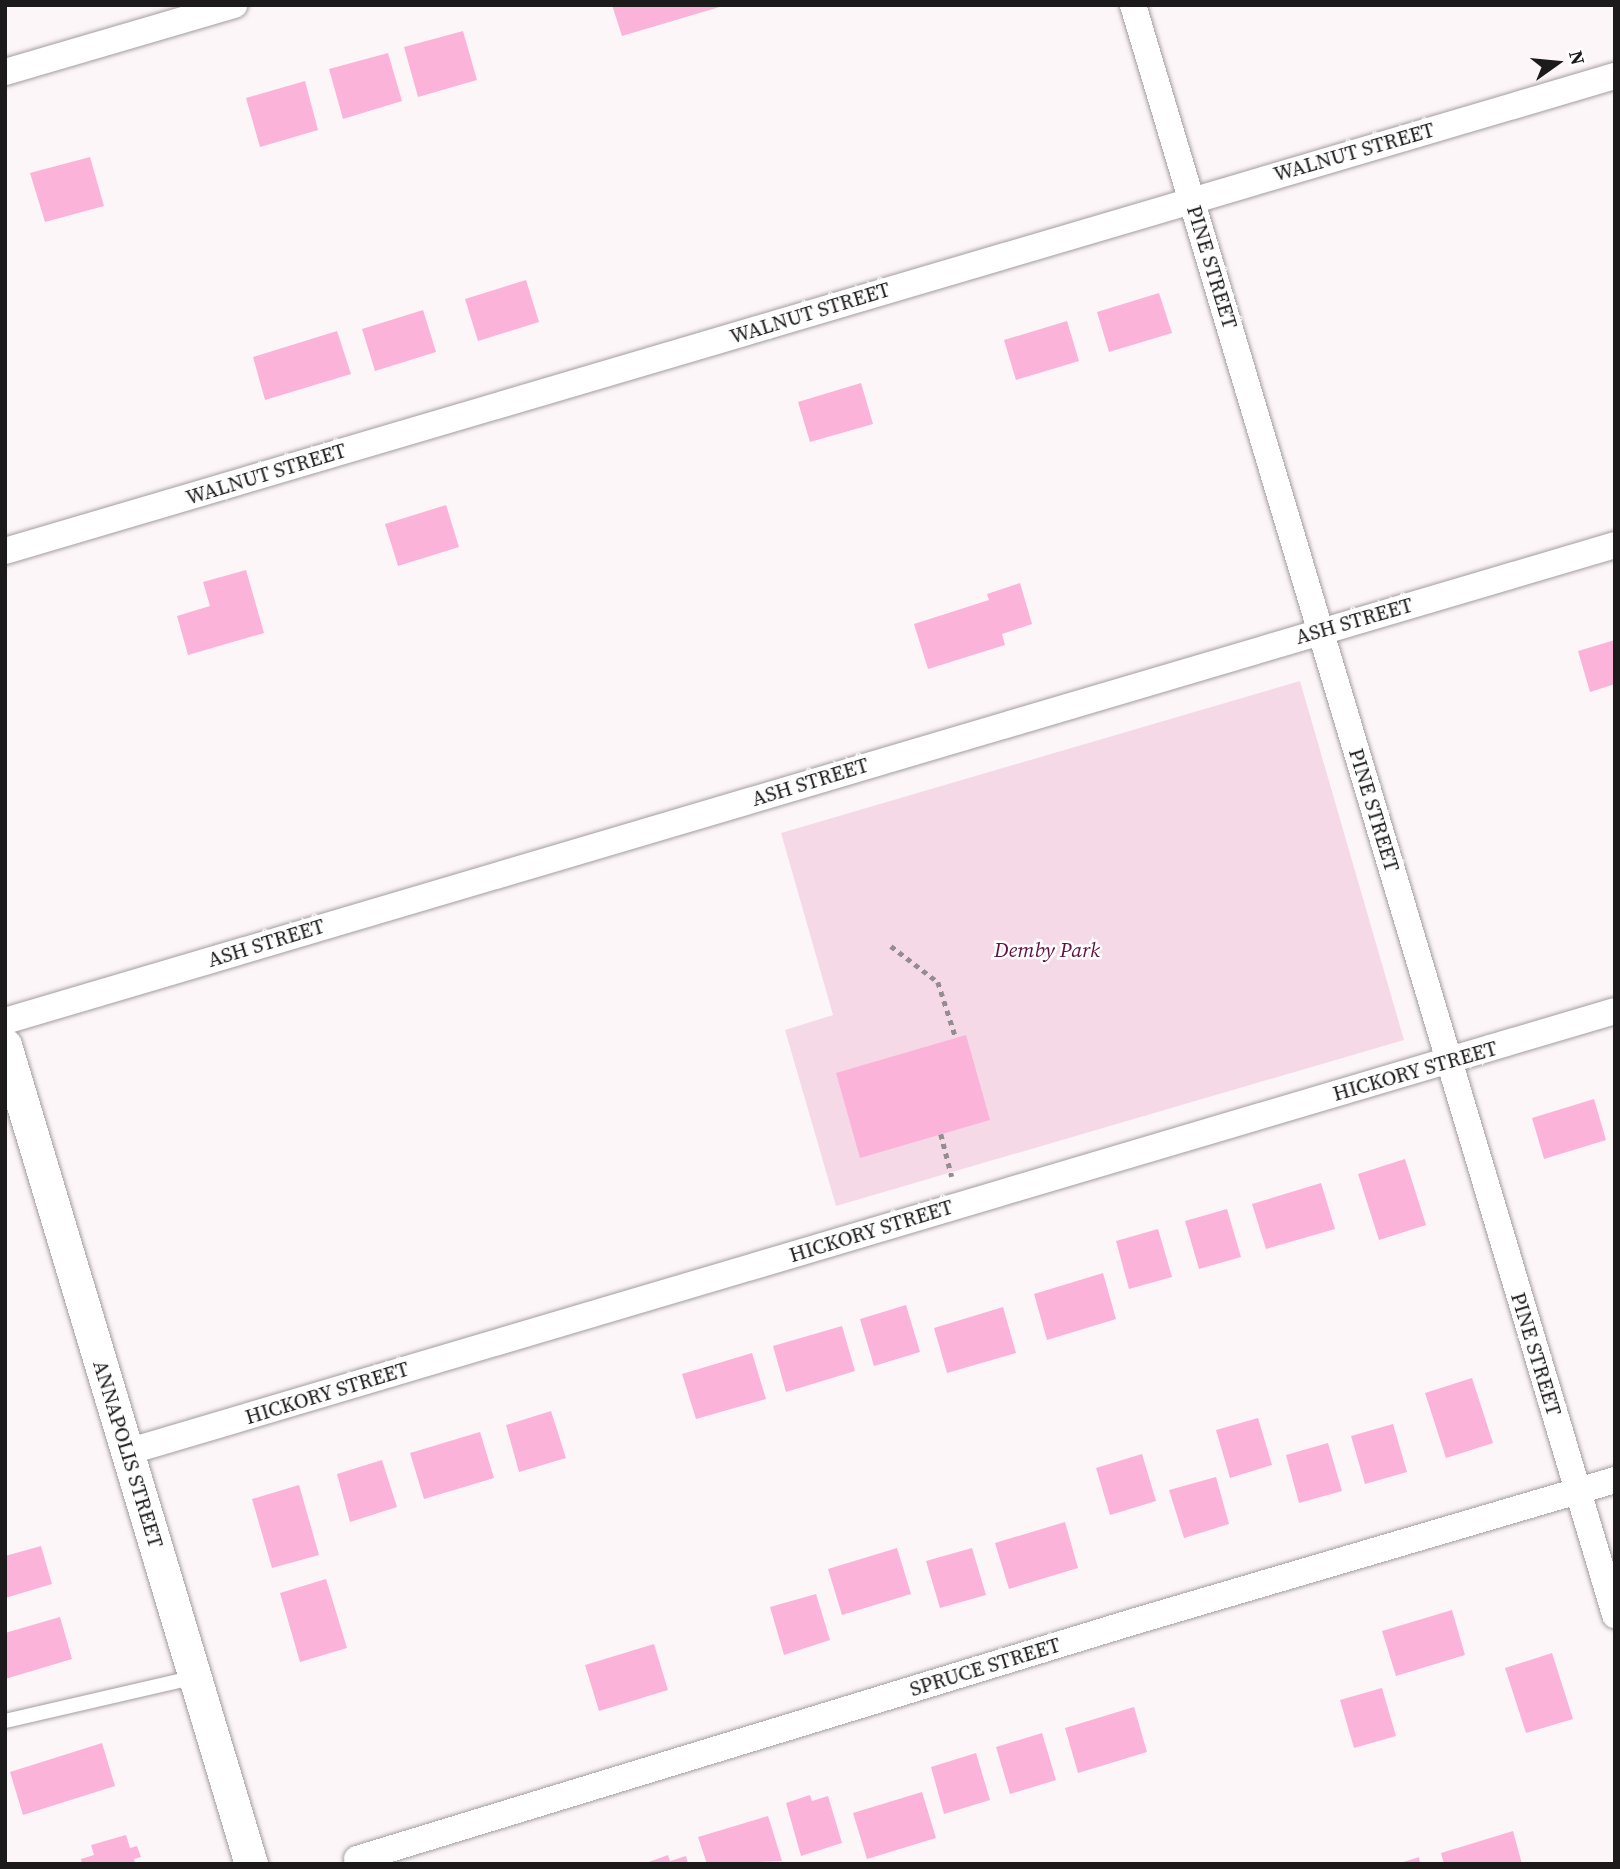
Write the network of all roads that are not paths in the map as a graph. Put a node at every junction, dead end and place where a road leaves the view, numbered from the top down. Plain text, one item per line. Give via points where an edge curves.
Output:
1 (234, 5) edge
2 (1133, 5) edge
3 (5, 72) edge
4 (1615, 76) edge
5 (1191, 200) junction
6 (1615, 545) edge
7 (5, 551) edge
8 (1320, 631) junction
9 (1615, 1012) edge
10 (5, 1021) edge
11 (5, 1045) edge
12 (1448, 1060) junction
13 (127, 1452) junction
14 (1615, 1480) edge
15 (1577, 1491) junction
16 (1615, 1615) edge
17 (195, 1677) junction
18 (5, 1721) edge
19 (357, 1860) dead end
20 (251, 1864) edge

1 - 3 street
2 - 5 street, PINE STREET
4 - 5 street, WALNUT STREET
5 - 7 street, WALNUT STREET
5 - 8 street, PINE STREET
6 - 8 street, ASH STREET
8 - 10 street, ASH STREET
8 - 12 street, PINE STREET
9 - 12 street, HICKORY STREET
11 - 13 street, ANNAPOLIS STREET
12 - 13 street, HICKORY STREET
12 - 15 street, PINE STREET
13 - 17 street, ANNAPOLIS STREET
14 - 15 street, SPRUCE STREET
15 - 16 street, PINE STREET
15 - 19 street, SPRUCE STREET
17 - 18 lane
17 - 20 street, ANNAPOLIS STREET

